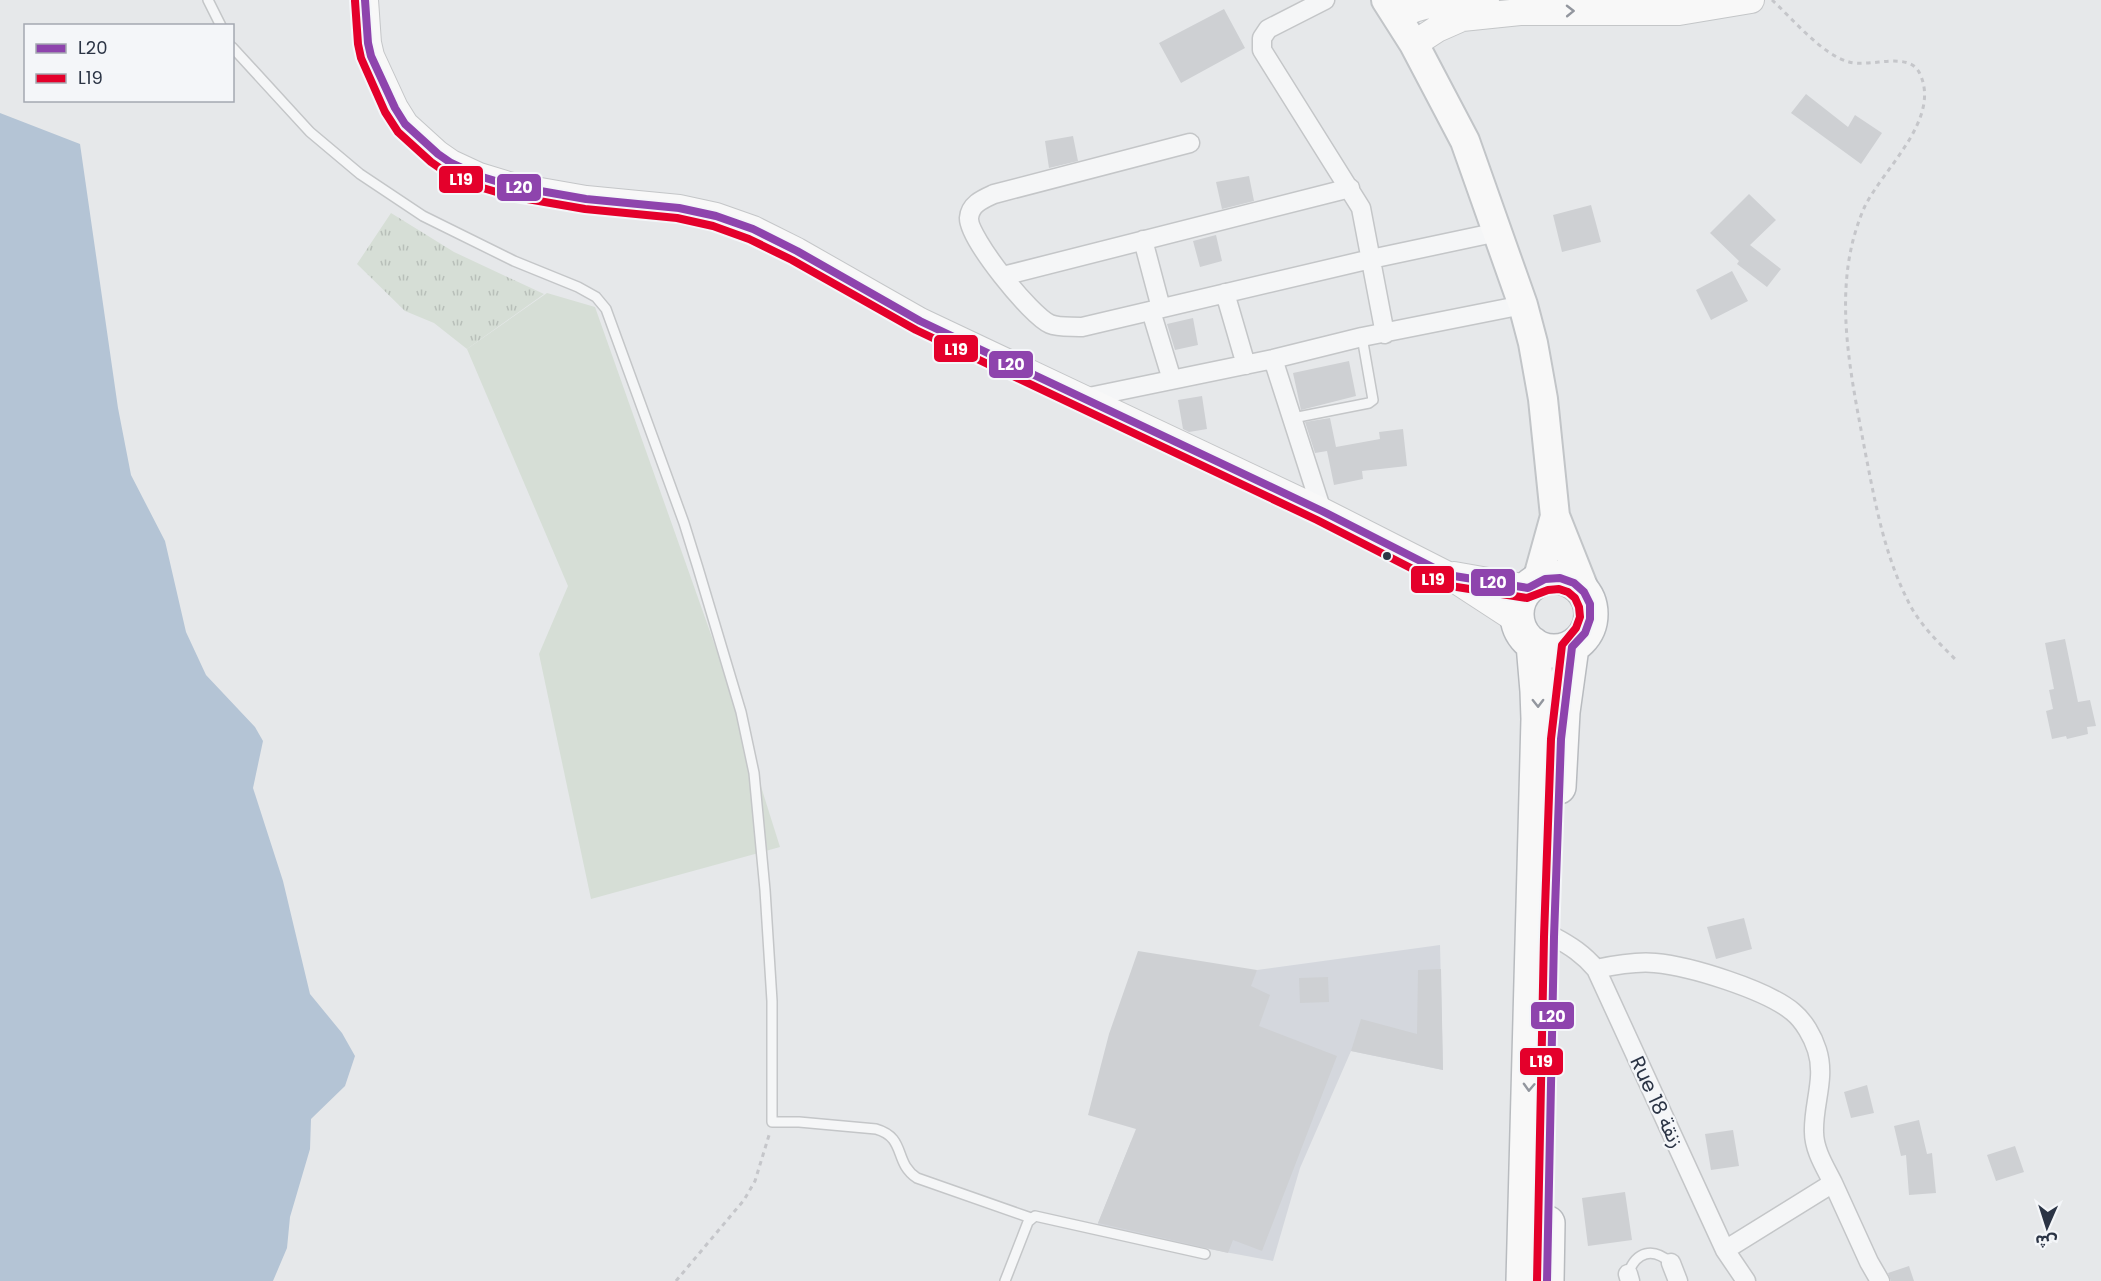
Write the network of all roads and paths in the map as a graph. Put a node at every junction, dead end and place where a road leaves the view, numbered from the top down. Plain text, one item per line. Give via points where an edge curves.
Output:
1 (208, 0) edge
2 (365, 0) edge
3 (1326, 0) edge
4 (1537, 0) edge
5 (1751, 0) edge
6 (1772, 0) edge
7 (1392, 9) edge
8 (1459, 11) junction
9 (220, 24) edge
10 (1414, 44) junction
11 (234, 49) edge
12 (1190, 142) dead end
13 (1350, 188) junction
14 (1498, 232) junction
15 (1143, 240) junction
16 (1371, 259) junction
17 (1003, 276) junction
18 (1225, 293) junction
19 (1523, 305) junction
20 (1156, 310) junction
21 (1385, 334) junction
22 (1362, 337) junction
23 (1273, 359) junction
24 (1246, 365) junction
25 (1172, 380) junction
26 (1084, 398) junction
27 (1293, 418) junction
28 (1322, 511) junction
29 (1555, 516) junction
30 (1448, 574) junction
31 (1532, 584) junction
32 (1586, 594) junction
33 (1525, 632) junction
34 (1572, 647) junction
35 (1955, 659) dead end
36 (1554, 937) junction
37 (1596, 969) junction
38 (772, 1122) junction
39 (1833, 1183) junction
40 (1031, 1218) junction
41 (1725, 1250) junction
42 (1205, 1254) dead end
43 (1671, 1263) joint
44 (1629, 1277) edge
45 (676, 1281) edge
46 (1005, 1281) edge
47 (1523, 1281) edge
48 (1547, 1281) edge
49 (1678, 1281) edge
50 (1746, 1281) edge
51 (1880, 1281) edge

1 - 9 lane
2 - 26 main road via 370,56 384,86 405,124 451,163 512,186 586,199 679,208 753,229 920,321
3 - 13 street via 1269,29 1262,38 1262,50
4 - 8 main road
8 -> 5 main road via 1679,12
6 - 35 path via 1836,56 1862,64 1903,60 1922,77 1925,103 1920,121 1865,207 1851,248 1846,286 1847,330 1856,402 1886,544 1907,601 1924,627
7 - 8 main road via 1427,4
7 - 10 main road
8 - 10 main road
10 - 14 main road via 1465,141
11 - 38 lane via 309,132 360,174 423,216 514,261 578,286 606,309 687,534 741,712 754,773 772,1001
12 - 17 street via 994,194 978,202 969,220 975,237
13 - 15 street
13 - 16 street via 1361,208
14 - 16 street
14 - 19 main road
15 - 17 street
15 - 20 street
16 - 18 street
16 - 21 street
17 - 20 street via 1034,312 1050,324 1082,327
18 - 20 street
18 - 24 street
19 - 21 street
19 - 29 main road via 1543,399
20 - 25 street
21 - 22 street
22 - 23 street
22 - 27 lane via 1373,400
23 - 24 street
23 - 27 street
24 - 25 street
25 - 26 street
26 - 28 main road
27 - 28 street
28 - 30 main road
29 - 31 main road
29 - 32 main road
30 - 31 main road
30 - 33 main road
31 - 32 highway via 1550,577 1564,578
31 - 33 highway via 1517,609
32 - 34 highway via 1591,618 1588,630
33 - 34 highway via 1545,650
33 -> 47 highway via 1538,691 1538,731
34 - 36 highway via 1561,739
36 - 37 street, Rue 18 زنقة via 1584,955
36 - 48 highway
37 - 39 street via 1655,963 1690,970 1765,994 1794,1012 1811,1035 1821,1067 1814,1134
37 - 41 street, Rue 18 زنقة
38 - 40 lane via 887,1132 909,1173 917,1178
38 - 45 path via 755,1181 744,1200
39 - 41 street
39 - 51 street
40 - 42 lane via 1041,1216
40 - 46 lane
41 - 50 street, Rue 18 زنقة
43 - 44 lane via 1652,1253 1641,1255 1632,1263
43 - 49 street

